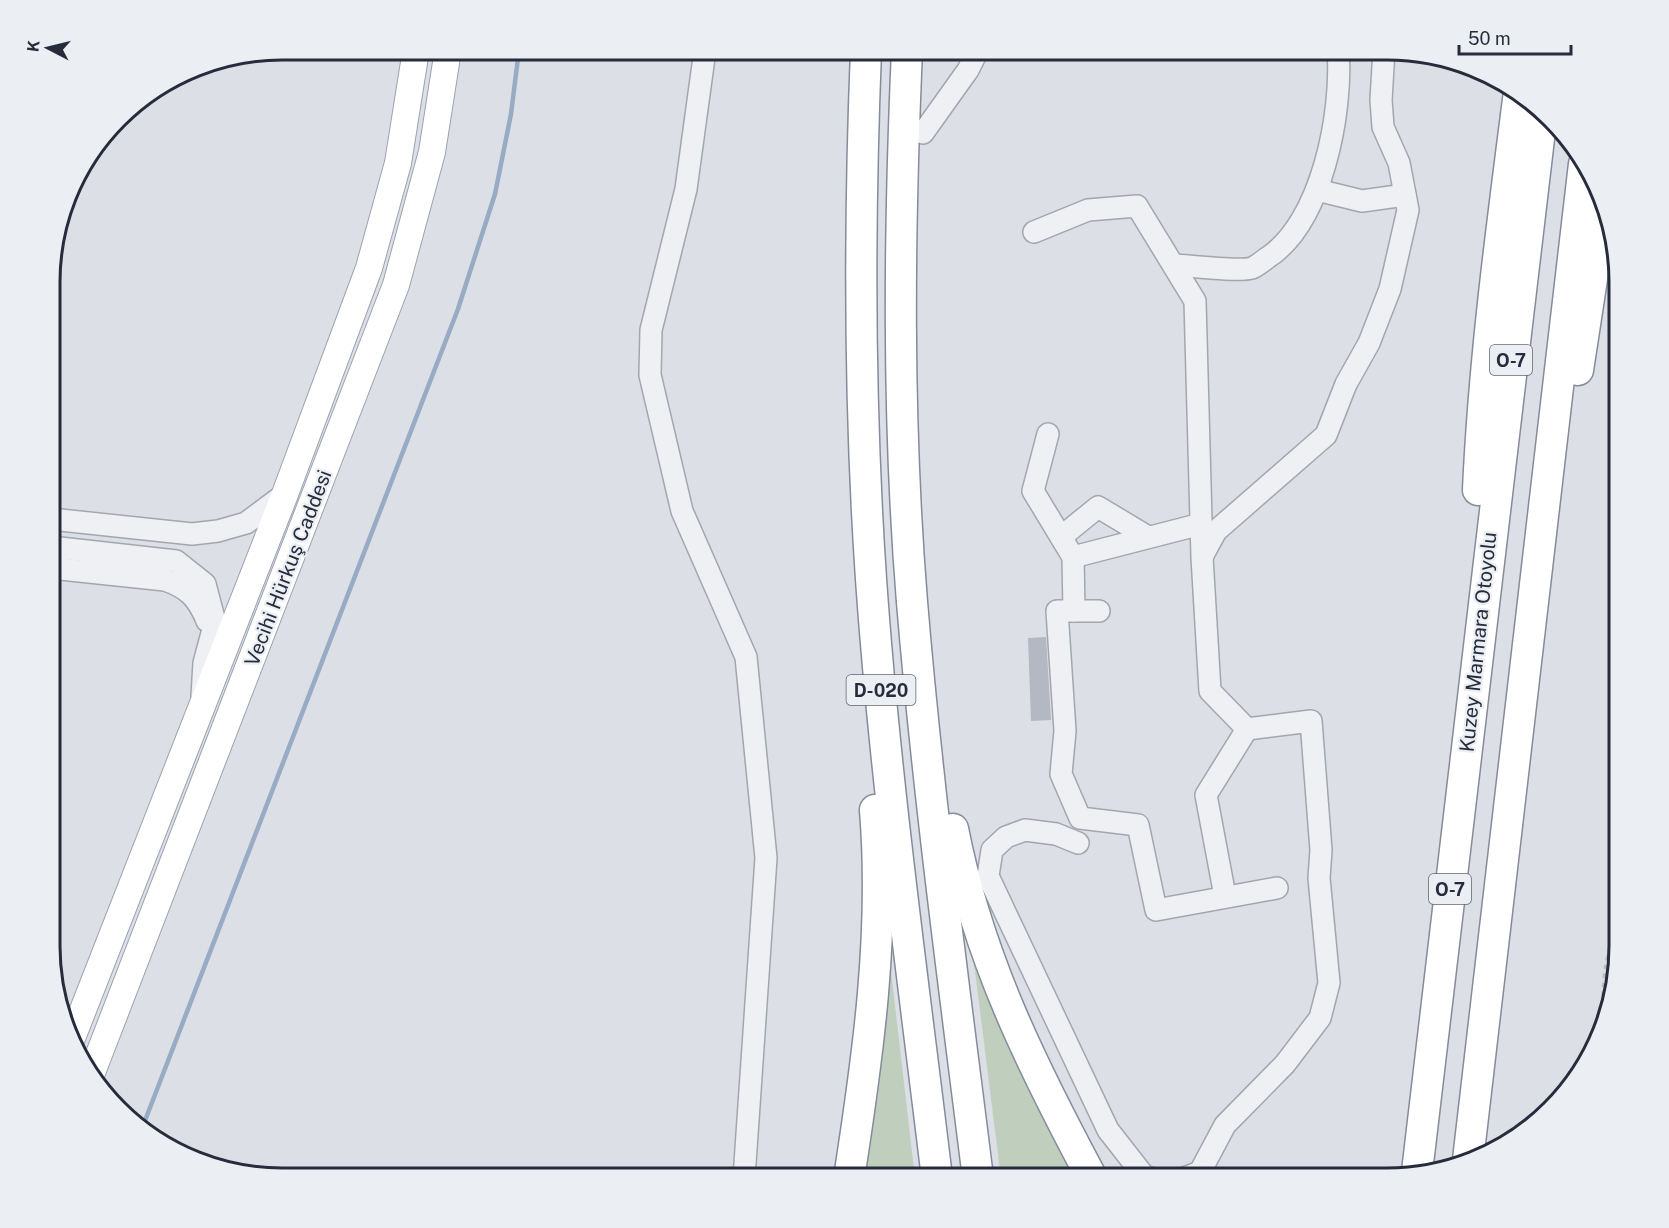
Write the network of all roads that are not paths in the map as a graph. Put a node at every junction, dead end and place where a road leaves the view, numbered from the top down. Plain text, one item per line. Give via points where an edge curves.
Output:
1 (414, 60) edge
2 (446, 60) edge
3 (704, 60) edge
4 (860, 60) edge
5 (866, 60) edge
6 (907, 60) edge
7 (926, 60) edge
8 (973, 60) edge
9 (1338, 60) edge
10 (1383, 60) edge
11 (864, 101) junction
12 (1518, 103) edge
13 (1541, 122) edge
14 (923, 133) junction
15 (1582, 177) edge
16 (1317, 190) junction
17 (1405, 195) junction
18 (1601, 223) edge
19 (1034, 232) dead end
20 (1175, 265) junction
21 (862, 394) junction
22 (1048, 434) dead end
23 (905, 484) junction
24 (285, 494) junction
25 (60, 520) edge
26 (1201, 524) junction
27 (125, 526) junction
28 (1061, 537) junction
29 (1148, 537) junction
30 (60, 548) edge
31 (122, 555) junction
32 (1073, 557) junction
33 (1202, 557) junction
34 (60, 569) edge
35 (1535, 573) junction
36 (912, 601) junction
37 (1482, 607) junction
38 (1074, 611) junction
39 (1099, 611) dead end
40 (213, 635) junction
41 (202, 705) junction
42 (1247, 729) junction
43 (1078, 843) dead end
44 (1277, 888) dead end
45 (1225, 896) junction
46 (76, 1028) edge
47 (95, 1066) edge
48 (1469, 1152) edge
49 (1418, 1166) edge
50 (745, 1168) edge
51 (851, 1168) edge
52 (936, 1168) edge
53 (977, 1168) edge
54 (1087, 1168) edge
55 (1138, 1168) edge
56 (1202, 1168) edge

1 - 24 main road, Vecihi Hürkuş Caddesi via 398,163 384,218
2 - 47 main road, Vecihi Hürkuş Caddesi via 432,152 396,285
3 - 50 street via 686,189 651,330 650,375 682,511 746,657 766,858
4 - 11 highway
5 - 11 highway, D-020
6 - 23 highway, D-020 via 901,324
7 - 14 highway
8 - 14 street
9 - 16 street via 1337,100
10 - 17 street via 1383,127 1398,163
11 - 21 highway, D-020
12 - 37 highway via 1481,421 1476,526
13 - 37 highway, Kuzey Marmara Otoyolu / O-7
14 - 23 highway
15 - 35 highway, O-7
16 - 17 street via 1362,201
16 - 20 street via 1285,247 1252,268
17 - 33 street via 1408,210 1390,289 1326,435 1216,531
18 - 35 highway via 1557,487
19 - 20 street via 1088,210 1137,206
20 - 26 street via 1195,301
21 - 51 highway via 856,480 858,591 877,839 877,931 867,1069
21 - 52 highway, D-020 via 878,656
22 - 28 street via 1033,491
23 - 36 highway, D-020
24 - 27 street via 246,523 218,531 192,534
24 - 41 main road, Vecihi Hürkuş Caddesi
25 - 27 street
26 - 29 street
26 - 33 street
27 - 31 street
28 - 29 street via 1098,507
28 - 32 street
29 - 32 street
30 - 31 street
31 - 40 street via 176,561 191,570 205,584 212,603
32 - 38 street
33 - 42 street via 1210,691
34 - 40 street via 165,580 182,586 201,607
35 - 48 highway, O-7
36 - 53 highway, D-020
36 - 54 highway via 935,696 964,881 985,952 1012,1019
37 - 49 highway, Kuzey Marmara Otoyolu / O-7
38 - 39 street
38 - 45 street via 1057,611 1065,731 1061,774 1080,818 1138,825 1156,910
40 - 41 street via 204,663
41 - 46 main road, Vecihi Hürkuş Caddesi
42 - 45 street via 1206,795
42 - 56 street via 1311,721 1329,983 1320,1018 1286,1064 1225,1125
43 - 55 street via 1056,834 1025,830 1006,837 992,850 988,876 1108,1130
44 - 45 street

